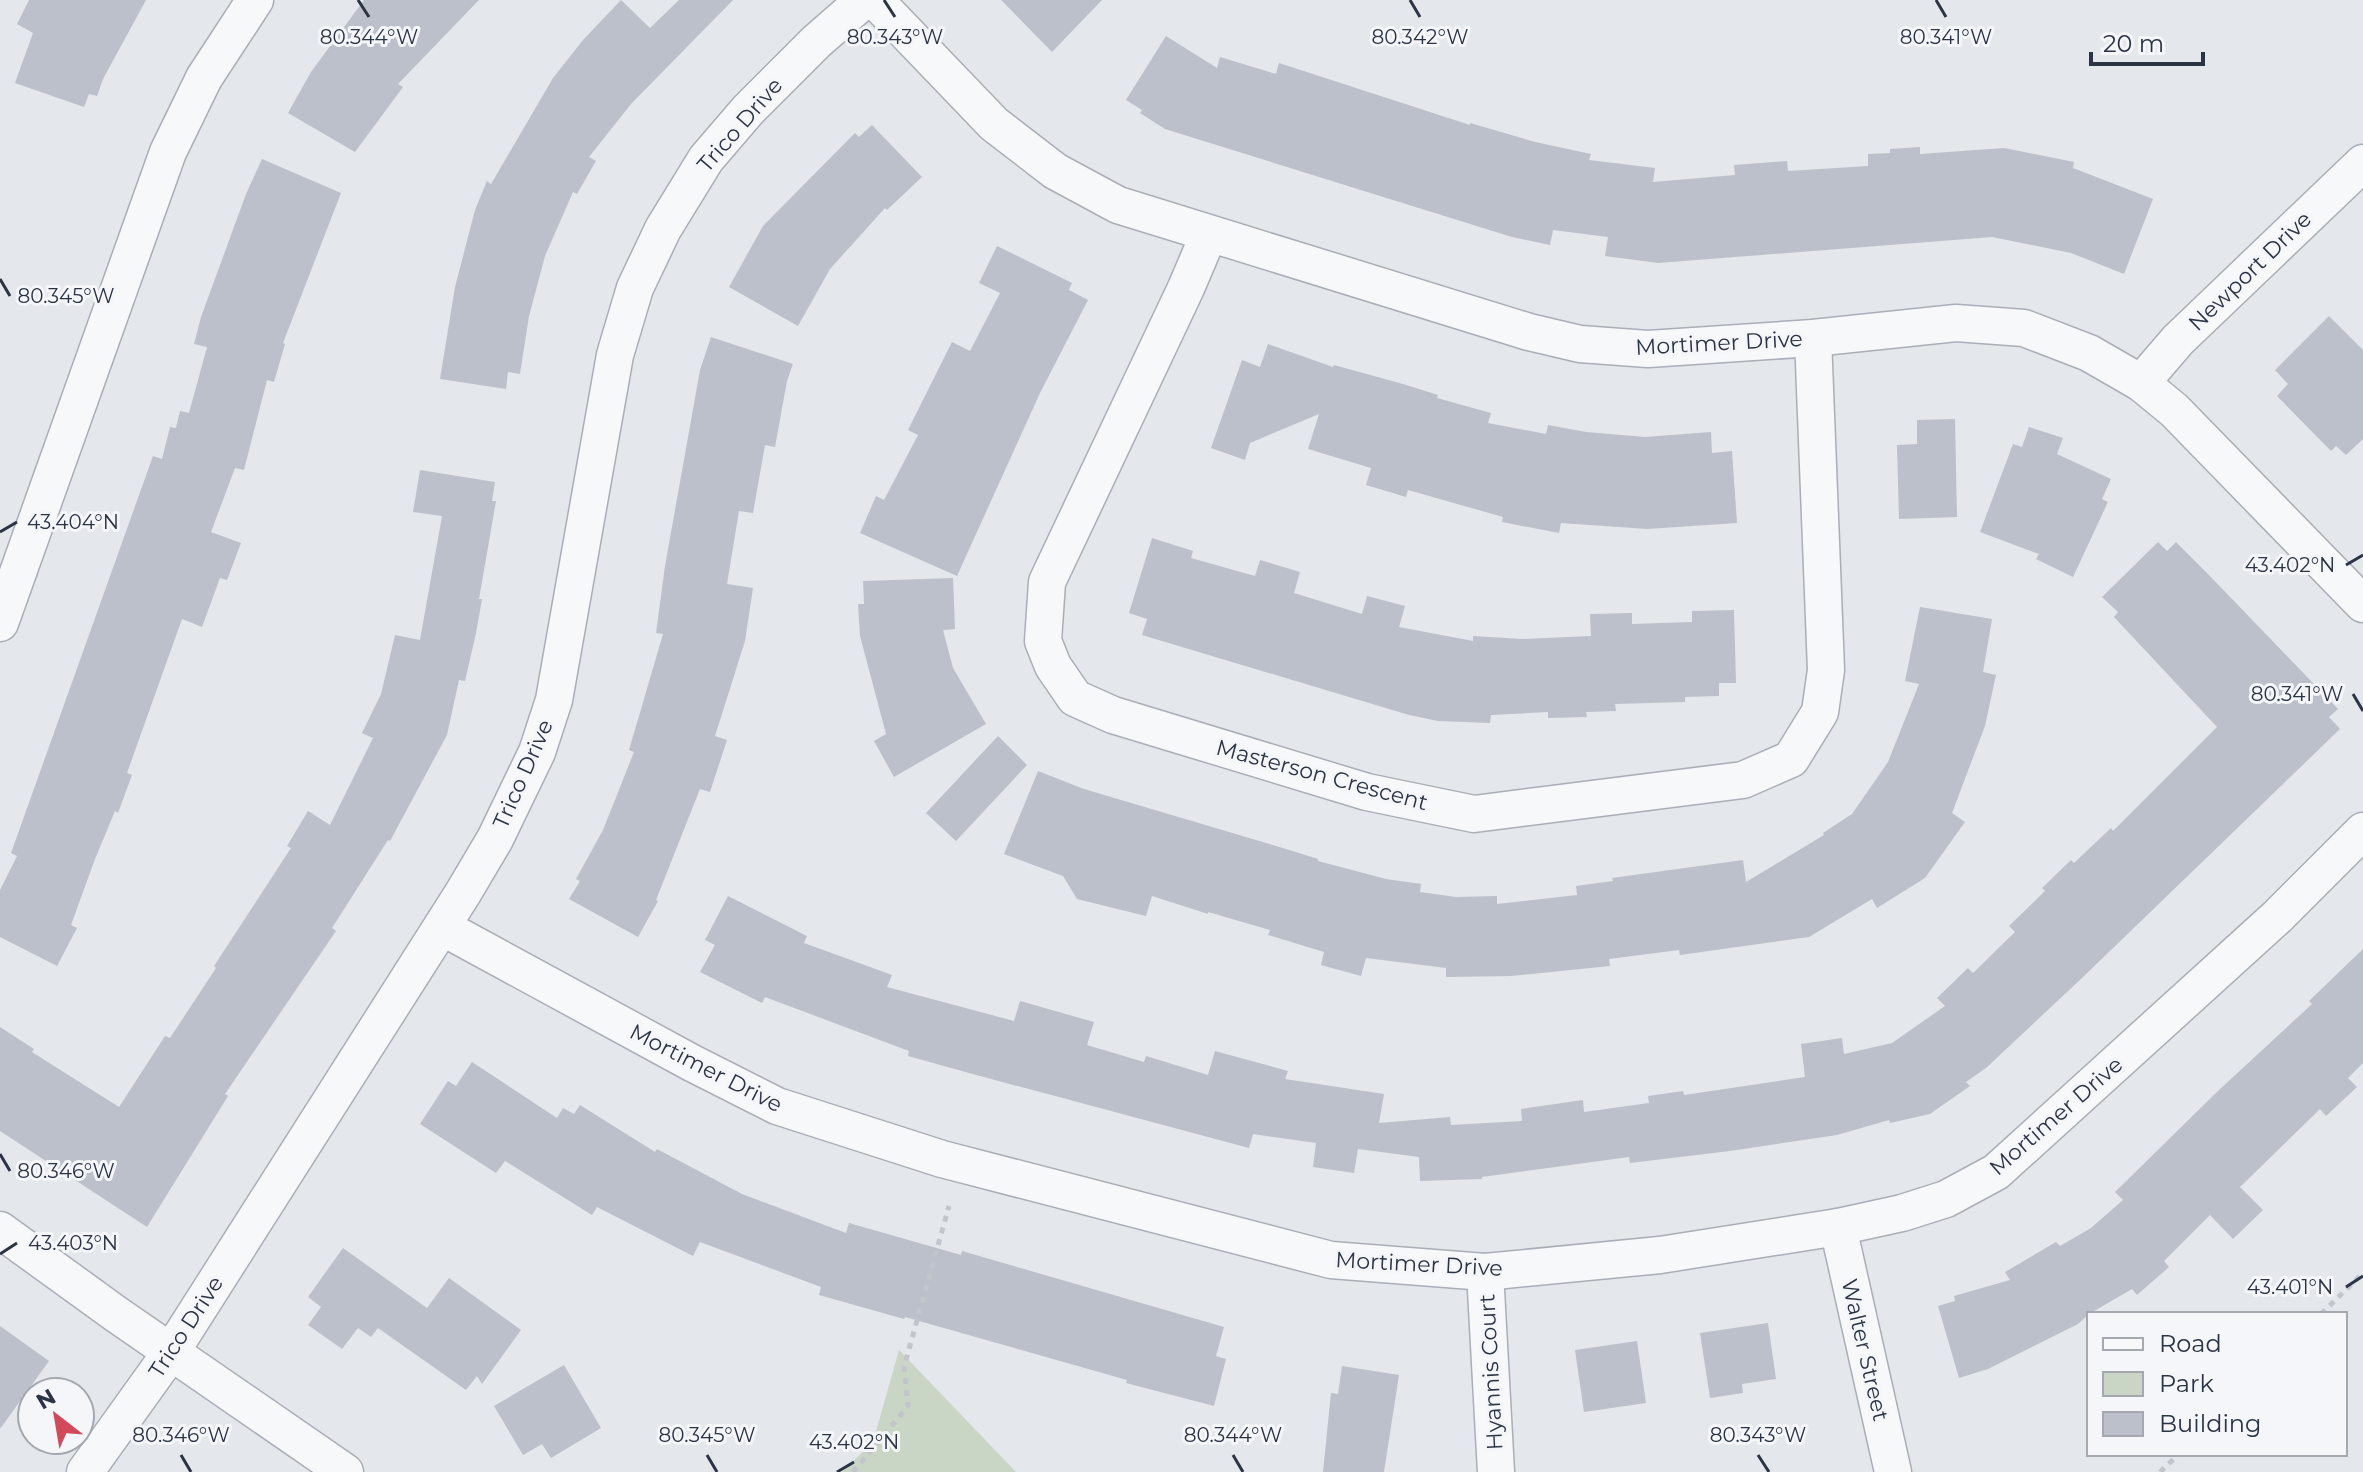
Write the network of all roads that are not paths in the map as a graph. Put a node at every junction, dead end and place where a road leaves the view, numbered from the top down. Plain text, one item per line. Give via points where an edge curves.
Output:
1 (255, 0) edge
2 (864, 0) edge
3 (875, 0) edge
4 (2363, 163) edge
5 (1209, 234) junction
6 (1813, 338) junction
7 (2141, 383) junction
8 (2363, 604) edge
9 (0, 623) edge
10 (2363, 831) edge
11 (442, 927) junction
12 (1838, 1227) junction
13 (0, 1230) edge
14 (1485, 1272) junction
15 (171, 1352) junction
16 (85, 1472) edge
17 (345, 1472) edge
18 (1496, 1472) edge
19 (1893, 1472) edge

1 - 9 street via 204,78 168,152
2 - 11 street, Trico Drive via 759,99 706,159 635,288 615,355 554,700 537,752 495,839
3 - 5 street, Mortimer Drive via 994,124 1055,171 1118,205
4 - 7 street, Newport Drive via 2178,340
5 - 6 street, Mortimer Drive via 1580,344 1648,349
5 - 6 street, Masterson Crescent via 1047,582 1043,641 1053,666 1075,698 1113,715 1367,792 1474,814 1743,780 1791,759 1820,712 1826,670
6 - 7 street, Mortimer Drive via 1956,323 2024,328 2089,353
7 - 8 street, Mortimer Drive via 2174,410
10 - 12 street, Mortimer Drive via 2277,917 1996,1172 1946,1199
11 - 14 street, Mortimer Drive via 777,1106 942,1159 1331,1260
11 - 15 street, Trico Drive
12 - 14 street, Mortimer Drive via 1660,1255
12 - 19 street, Walter Street
13 - 15 street
14 - 18 street, Hyannis Court
15 - 16 street, Trico Drive
15 - 17 street

